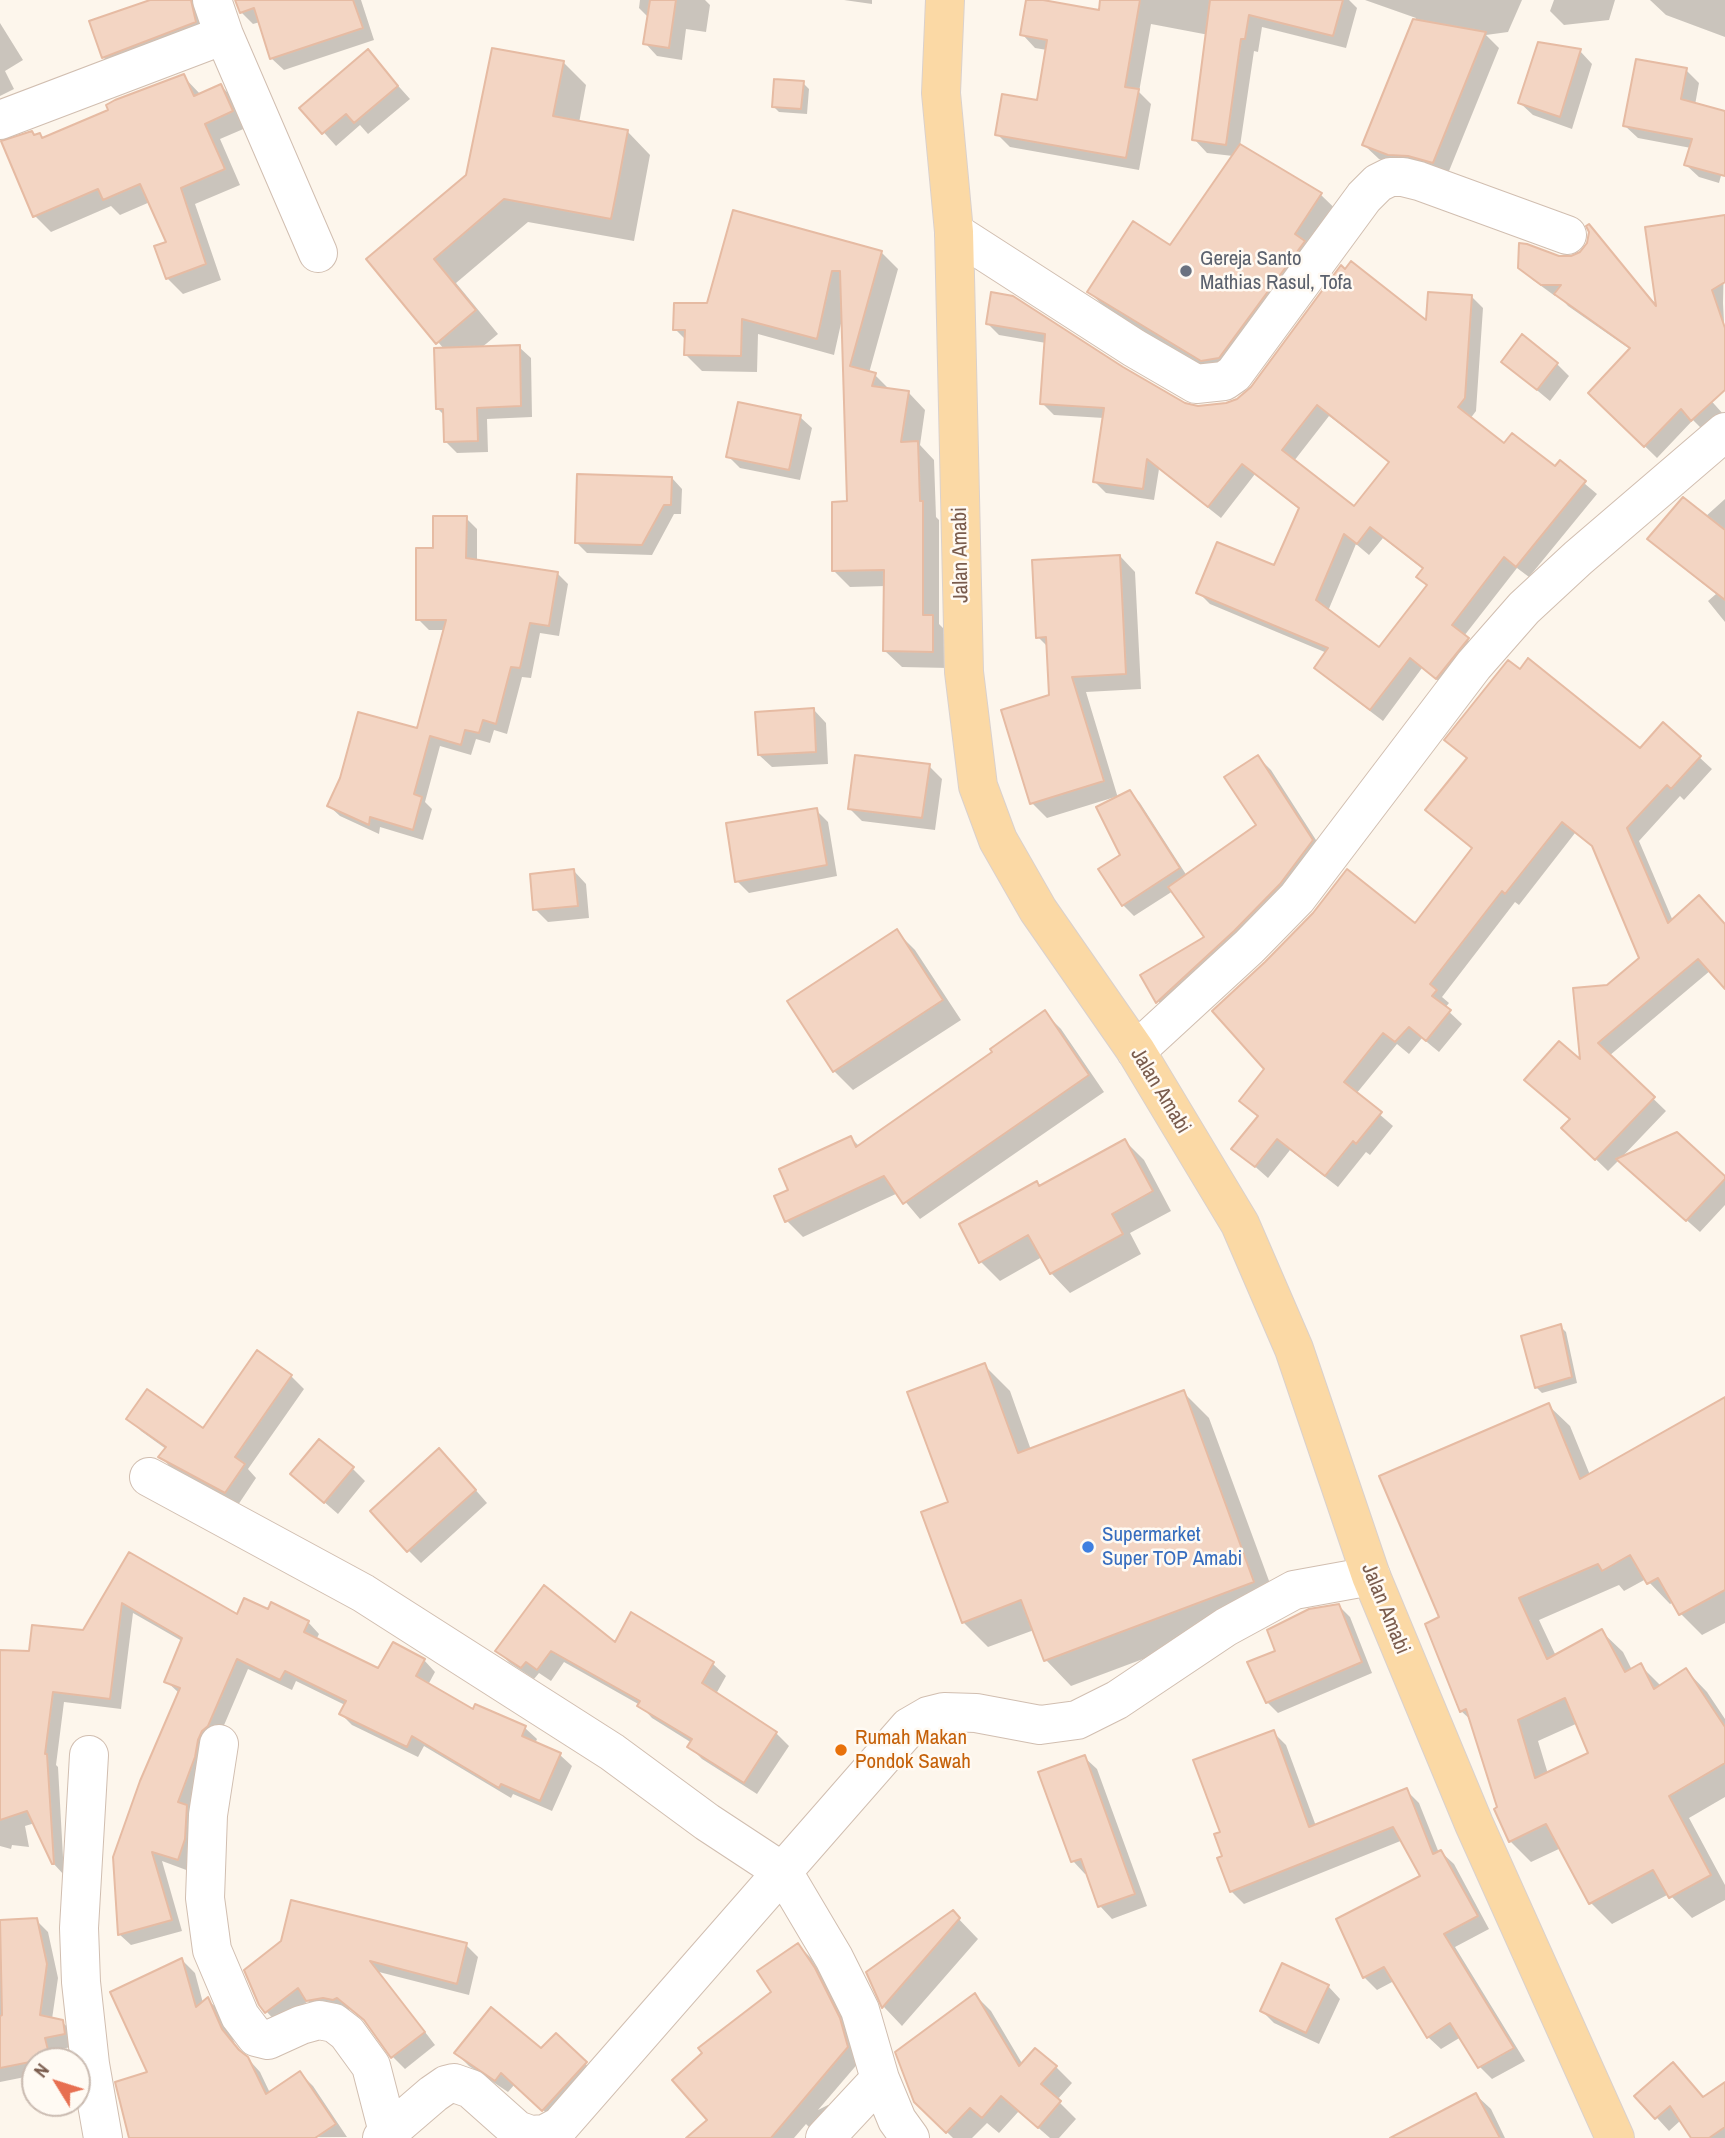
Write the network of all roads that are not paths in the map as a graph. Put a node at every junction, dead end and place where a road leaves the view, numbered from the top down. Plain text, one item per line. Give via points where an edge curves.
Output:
1 (945, 0) edge
2 (218, 18) edge
3 (0, 121) edge
4 (954, 232) junction
5 (1567, 235) dead end
6 (318, 253) dead end
7 (1725, 432) edge
8 (1136, 1051) junction
9 (149, 1477) dead end
10 (1371, 1576) junction
11 (219, 1744) dead end
12 (89, 1755) dead end
13 (783, 1872) junction
14 (880, 2079) junction
15 (385, 2135) edge
16 (103, 2138) edge
17 (825, 2138) edge
18 (910, 2138) edge
19 (1615, 2138) edge

1 - 4 main road, Jalan Amabi via 941,93
2 - 3 street
2 - 6 street
4 - 5 street via 1196,384 1224,381 1234,374 1364,197 1390,177 1419,181
4 - 8 main road, Jalan Amabi via 964,672 978,786 998,840 1038,910
7 - 8 street via 1524,608 1474,665 1297,898
8 - 10 main road, Jalan Amabi via 1240,1224 1294,1349
9 - 13 street via 363,1593 612,1752
10 - 13 street via 1294,1590 1077,1720 1040,1726 976,1713 928,1716 909,1727
10 - 19 main road, Jalan Amabi via 1474,1824
11 - 15 street via 208,1815 205,1898 212,1950 240,2017 256,2037 268,2040 319,2020 334,2023 347,2033 371,2066
12 - 16 street via 80,1968
13 - 14 street via 860,2010
13 - 15 street via 560,2126 545,2134 517,2130 471,2089 454,2082
14 - 17 street
14 - 18 street

